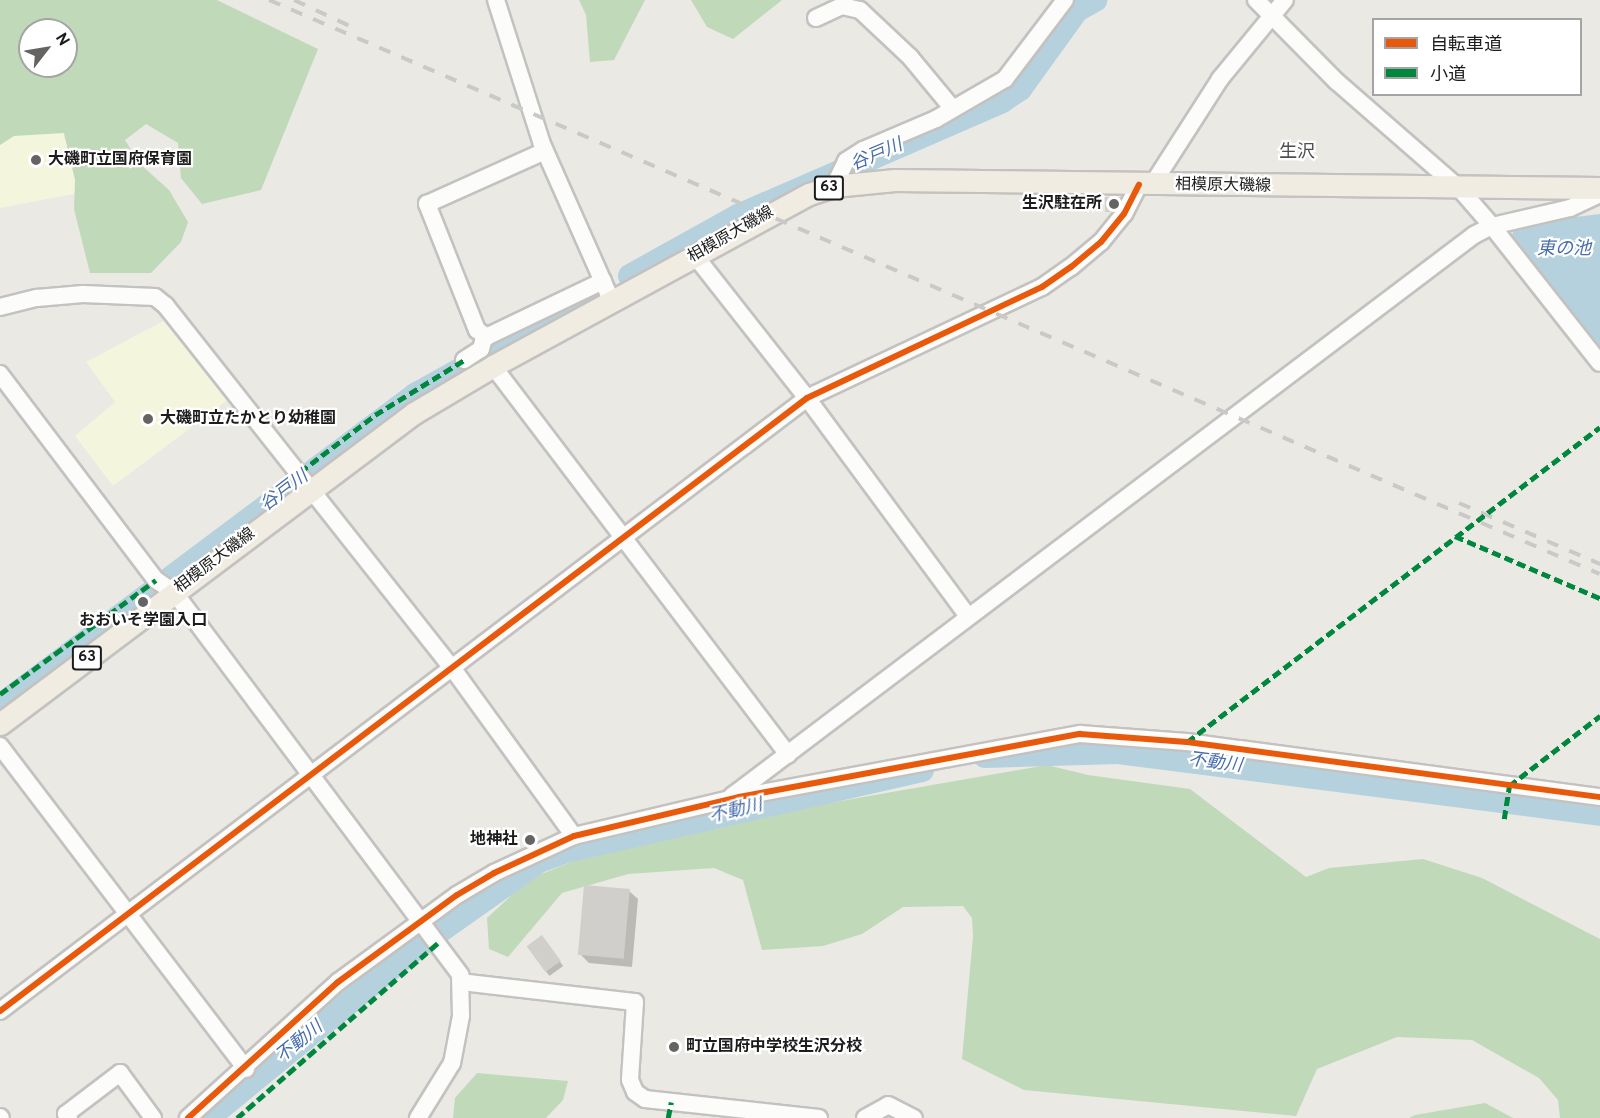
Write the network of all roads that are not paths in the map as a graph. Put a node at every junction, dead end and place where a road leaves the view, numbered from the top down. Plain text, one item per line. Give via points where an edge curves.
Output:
1 (496, 0) edge
2 (1065, 0) edge
3 (1256, 0) edge
4 (1285, 0) edge
5 (1273, 15) junction
6 (816, 18) dead end
7 (953, 109) junction
8 (545, 151) junction
9 (836, 182) junction
10 (1146, 185) junction
11 (1600, 188) edge
12 (1460, 189) junction
13 (1600, 194) edge
14 (1492, 226) junction
15 (696, 256) junction
16 (603, 281) junction
17 (612, 302) junction
18 (0, 307) edge
19 (487, 337) junction
20 (464, 360) dead end
21 (1600, 363) edge
22 (493, 366) junction
23 (0, 374) edge
24 (807, 398) junction
25 (307, 481) junction
26 (622, 539) junction
27 (166, 587) junction
28 (968, 616) junction
29 (453, 669) junction
30 (0, 723) edge
31 (0, 746) edge
32 (788, 755) junction
33 (313, 775) junction
34 (1600, 798) edge
35 (726, 801) junction
36 (574, 836) junction
37 (130, 914) junction
38 (423, 920) junction
39 (461, 982) junction
40 (0, 1011) edge
41 (246, 1069) junction
42 (69, 1118) edge
43 (153, 1118) edge
44 (188, 1118) edge
45 (418, 1118) edge
46 (819, 1118) edge
47 (865, 1118) edge
48 (914, 1118) edge

1 - 8 street
2 - 7 street via 1005,80
3 - 5 street
4 - 5 street
5 - 10 street via 1220,79
5 - 12 street via 1336,81
6 - 7 street via 842,6 860,10 910,57
7 - 9 street via 846,161
8 - 16 street
8 - 19 street via 427,204 477,330
9 - 10 main road, 相模原大磯線 / 63
9 - 15 main road, 相模原大磯線 / 63 via 785,204
10 - 12 main road, 相模原大磯線 / 63
10 - 24 street via 1101,242 1042,287
11 - 12 main road, 相模原大磯線 / 63
12 - 14 street
13 - 14 street via 1570,208
14 - 21 street
14 - 28 street via 1474,235
15 - 17 main road, 相模原大磯線 / 63
15 - 24 street
16 - 17 street
16 - 19 street
17 - 22 main road, 相模原大磯線 / 63
18 - 25 street via 72,295 154,297 186,330
19 - 20 street via 481,349
22 - 25 main road, 相模原大磯線 / 63
22 - 26 street
23 - 27 street
24 - 26 street
24 - 28 street
25 - 27 main road, 相模原大磯線 / 63
25 - 29 street
26 - 29 street
26 - 32 street
27 - 30 main road, 相模原大磯線 / 63
27 - 33 street
28 - 32 street
29 - 33 street
29 - 36 street
31 - 37 street
32 - 35 street
33 - 37 street
33 - 38 street
34 - 35 street via 1187,742 1080,734
35 - 36 street
36 - 38 street via 494,873
37 - 40 street
37 - 41 street
38 - 39 street
38 - 41 street via 338,982
39 - 45 street via 461,1016 452,1063
39 - 46 street via 635,1002 630,1080 634,1092 645,1099
41 - 44 street
42 - 43 street via 66,1114 120,1073
47 - 48 street via 888,1105

